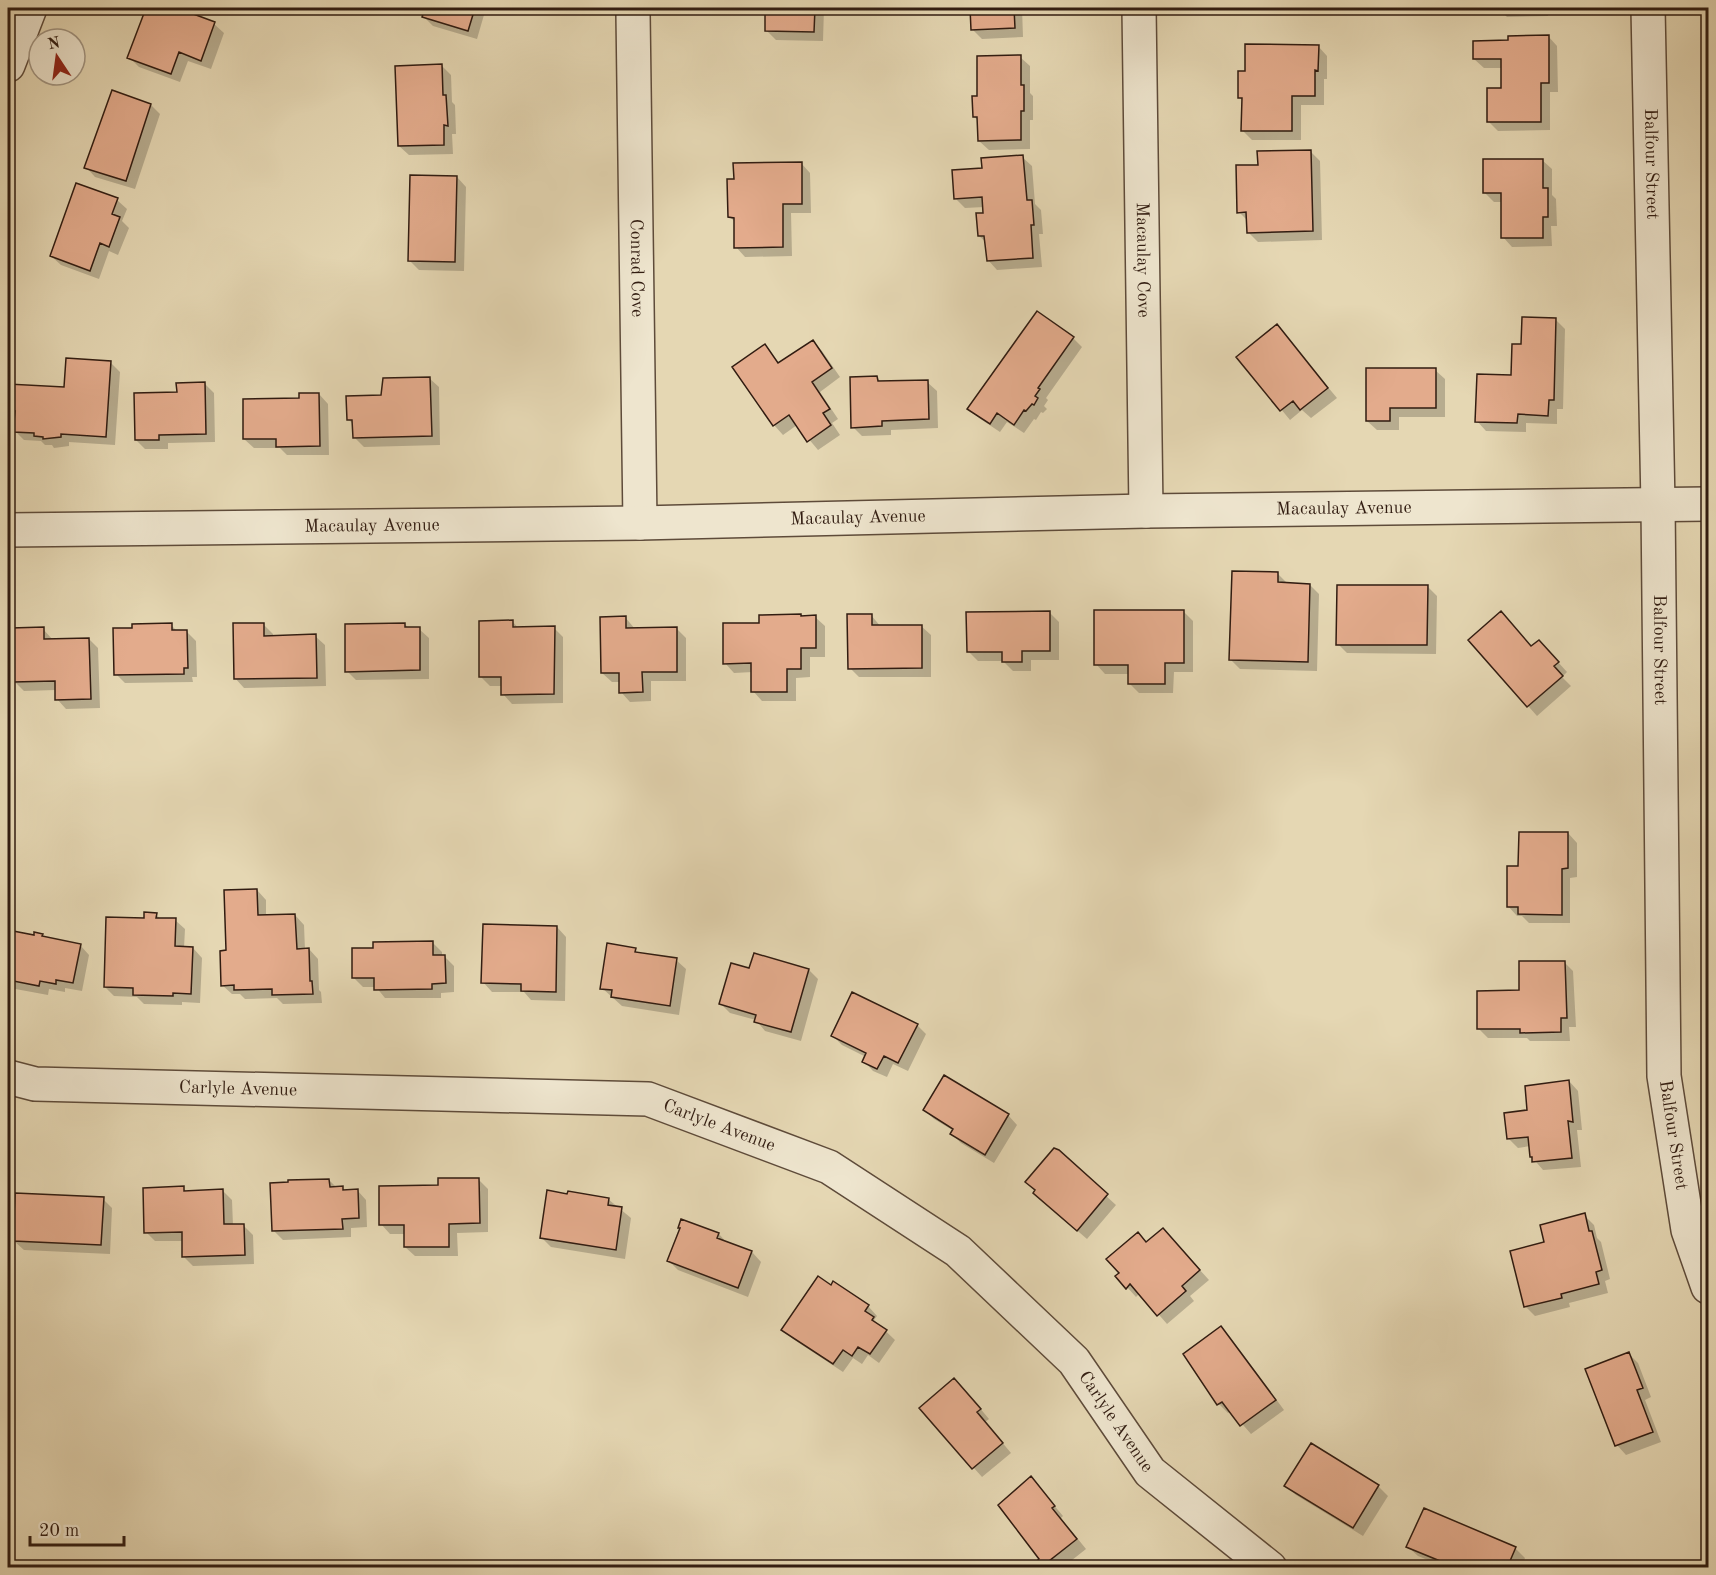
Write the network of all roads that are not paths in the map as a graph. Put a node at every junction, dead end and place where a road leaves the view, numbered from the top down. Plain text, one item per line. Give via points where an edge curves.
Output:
1 (30, 8) edge
2 (1138, 8) edge
3 (1648, 8) edge
4 (633, 13) dead end
5 (8, 65) edge
6 (1708, 504) edge
7 (1658, 506) junction
8 (1146, 511) junction
9 (640, 523) junction
10 (8, 530) edge
11 (8, 1077) edge
12 (1708, 1287) edge
13 (1270, 1568) edge

1 - 5 street
2 - 8 street, Macaulay Cove
3 - 7 street, Balfour Street
4 - 9 street, Conrad Cove
6 - 7 street, Macaulay Avenue
7 - 8 street, Macaulay Avenue
7 - 12 street, Balfour Street via 1664,1076 1688,1230
8 - 9 street, Macaulay Avenue
9 - 10 street, Macaulay Avenue
11 - 13 street, Carlyle Avenue via 35,1084 648,1099 829,1167 957,1251 1074,1361 1150,1472

